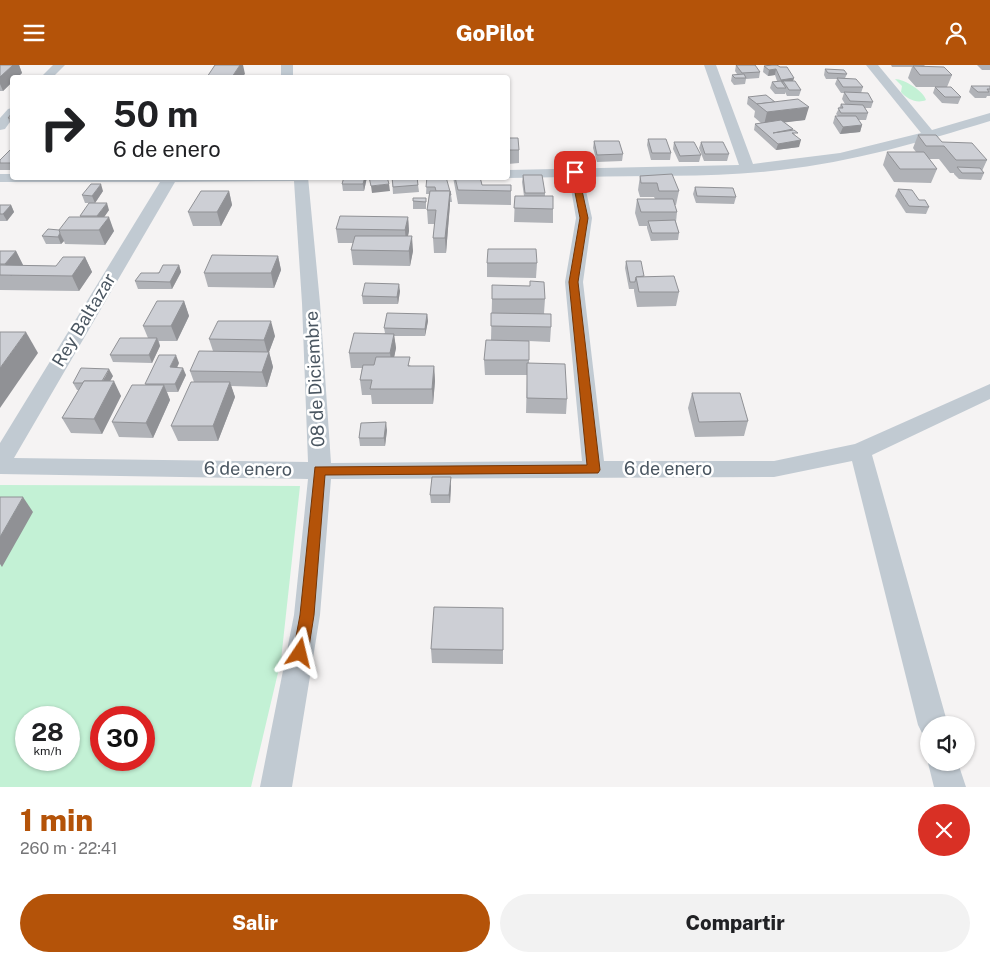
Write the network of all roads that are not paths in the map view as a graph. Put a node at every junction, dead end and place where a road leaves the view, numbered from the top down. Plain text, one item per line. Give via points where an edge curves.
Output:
1 (59, 65) edge
2 (710, 65) edge
3 (872, 65) edge
4 (49, 75) edge
5 (10, 114) edge
6 (990, 117) edge
7 (0, 126) edge
8 (930, 136) junction
9 (748, 169) junction
10 (575, 172) junction
11 (510, 174) edge
12 (168, 180) edge
13 (301, 180) edge
14 (990, 391) edge
15 (860, 451) junction
16 (0, 464) edge
17 (594, 470) junction
18 (320, 471) junction
19 (931, 716) edge
20 (945, 771) edge
21 (276, 787) edge
22 (950, 787) edge

1 - 4 street
2 - 9 street
3 - 8 street
5 - 7 street
6 - 8 street
8 - 9 street via 830,160
9 - 10 street
10 - 11 street
10 - 17 street via 584,218 574,282
12 - 16 street, Rey Baltazar
13 - 18 street, 08 de Diciembre
14 - 15 street, 6 de enero
15 - 17 street, 6 de enero via 774,469
15 - 19 street
16 - 18 street, 6 de enero
17 - 18 street, 6 de enero
18 - 21 street, 08 de Diciembre via 307,615
20 - 22 street

